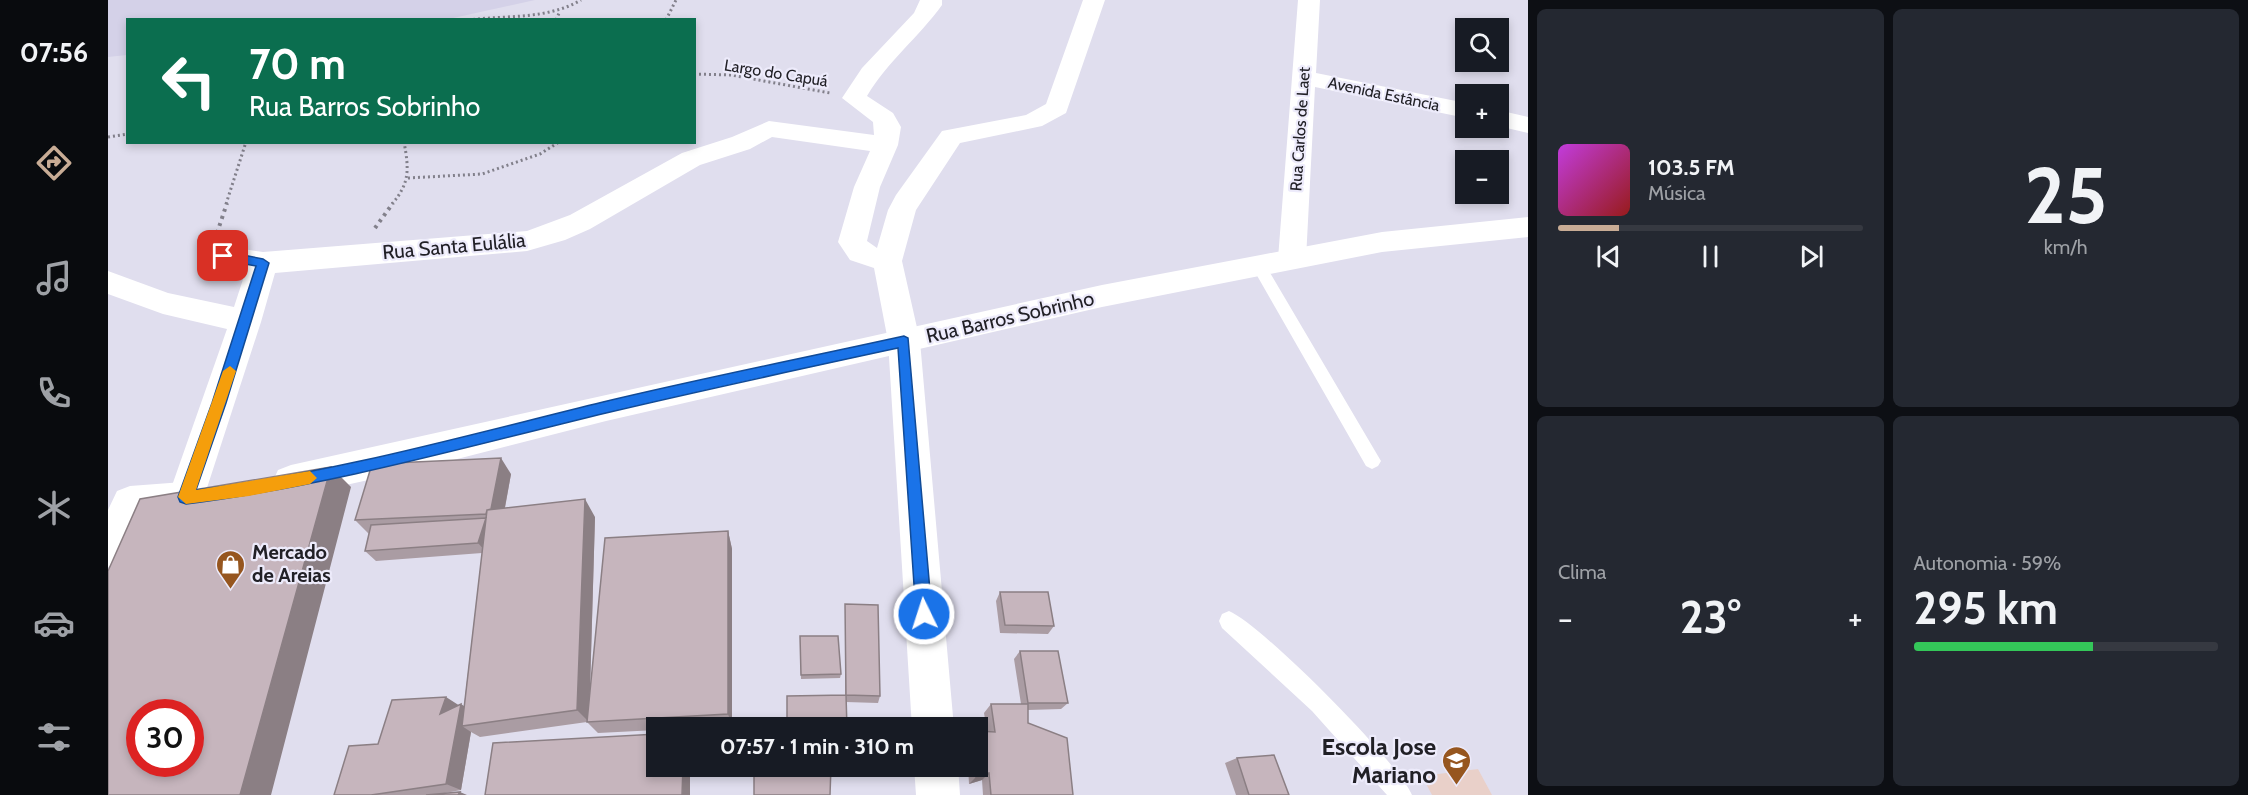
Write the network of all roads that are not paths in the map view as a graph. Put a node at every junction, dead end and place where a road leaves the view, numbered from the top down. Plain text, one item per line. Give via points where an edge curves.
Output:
1 (931, 0) edge
2 (1309, 0) edge
3 (1104, 5) edge
4 (1303, 77) junction
5 (1455, 109) edge
6 (1509, 120) edge
7 (1528, 124) edge
8 (885, 145) junction
9 (1528, 227) edge
10 (223, 256) road end
11 (1292, 259) junction
12 (887, 261) junction
13 (263, 263) junction
14 (1258, 265) junction
15 (108, 282) edge
16 (246, 322) junction
17 (904, 341) junction
18 (1372, 461) dead end
19 (259, 488) edge
20 (217, 494) edge
21 (186, 497) junction
22 (119, 502) edge
23 (108, 550) edge
24 (1229, 621) dead end
25 (932, 717) edge
26 (937, 777) edge
27 (938, 795) edge
28 (1401, 795) edge

1 - 8 street via 913,32 871,70 854,98 887,121
2 - 4 street, Rua Carlos de Laet
3 - 12 street via 1056,108 1033,120 951,137 902,210
4 - 5 street, Avenida Estância
4 - 11 street, Rua Carlos de Laet
6 - 7 street
8 - 12 street via 867,187 852,242 860,253
8 - 13 street, Rua Santa Eulália via 769,129 741,143 691,159 555,233 527,242
9 - 11 street, Rua Barros Sobrinho via 1382,242
10 - 13 street, Rua Santa Eulália
11 - 14 street, Rua Barros Sobrinho
12 - 17 street
13 - 16 street
14 - 17 street, Rua Barros Sobrinho
14 - 18 lane
15 - 16 street via 163,303
16 - 21 street
17 - 19 street, Rua Barros Sobrinho
17 - 25 street
20 - 21 street
21 - 22 street
22 - 23 street
24 - 28 lane via 1294,675 1361,745
26 - 27 street

